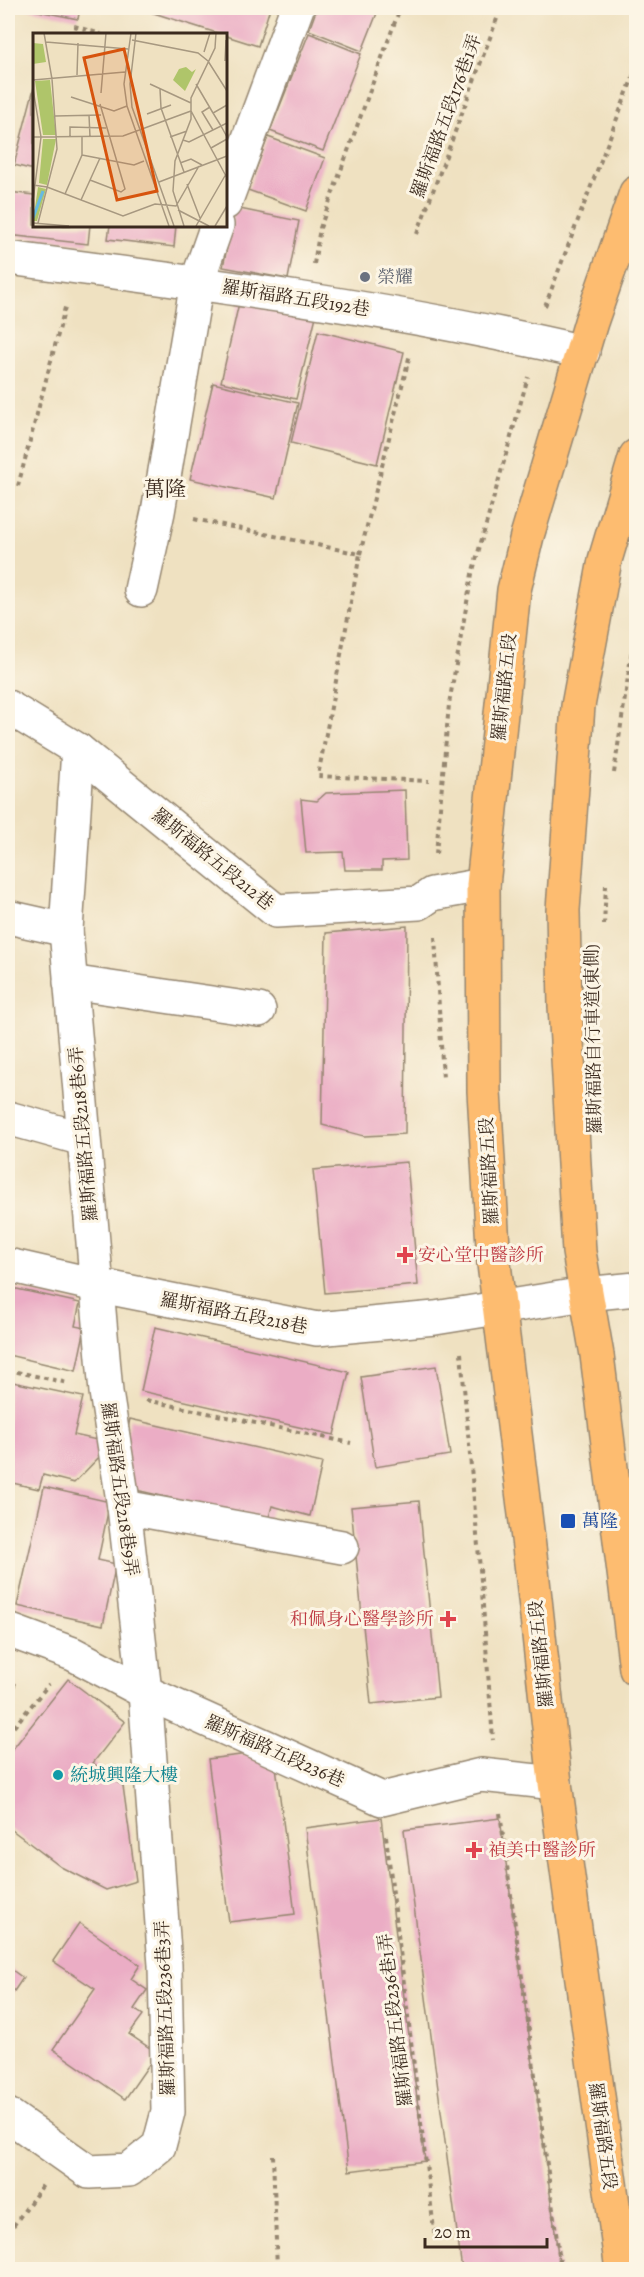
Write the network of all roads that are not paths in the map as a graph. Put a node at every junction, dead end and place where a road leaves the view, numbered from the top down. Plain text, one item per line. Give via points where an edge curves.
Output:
1 (297, 8) edge
2 (636, 193) edge
3 (226, 200) edge
4 (217, 226) edge
5 (8, 258) edge
6 (196, 282) junction
7 (583, 352) junction
8 (636, 456) edge
9 (141, 590) dead end
10 (8, 707) edge
11 (78, 750) junction
12 (483, 885) junction
13 (8, 917) edge
14 (66, 930) junction
15 (70, 982) junction
16 (259, 1010) dead end
17 (8, 1118) edge
18 (83, 1139) junction
19 (8, 1265) edge
20 (96, 1285) junction
21 (636, 1289) edge
22 (585, 1294) junction
23 (499, 1309) junction
24 (124, 1507) junction
25 (342, 1546) dead end
26 (8, 1630) edge
27 (636, 1669) edge
28 (145, 1692) junction
29 (555, 1783) junction
30 (8, 2115) edge
31 (622, 2270) edge

1 - 3 street
2 - 7 main road, 羅斯福路五段
4 - 6 street
5 - 6 street, 羅斯福路五段192巷
6 - 7 street, 羅斯福路五段192巷 via 419,318
6 - 9 street via 158,512
7 - 12 main road, 羅斯福路五段 via 514,590
8 - 22 main road via 605,560 578,706 563,910 579,1252
10 - 11 street, 羅斯福路五段212巷
11 - 12 street, 羅斯福路五段212巷 via 276,911 419,903 432,894
11 - 14 street, 羅斯福路五段218巷6弄
12 - 23 main road, 羅斯福路五段 via 484,1091
13 - 14 street
14 - 15 street, 羅斯福路五段218巷6弄
15 - 16 street
15 - 18 street, 羅斯福路五段218巷6弄
17 - 18 street
18 - 20 street, 羅斯福路五段218巷6弄
19 - 20 street, 羅斯福路五段218巷
20 - 23 street, 羅斯福路五段218巷 via 317,1329
20 - 24 street, 羅斯福路五段218巷9弄 via 106,1392
21 - 22 street, 羅斯福路五段218巷
22 - 23 street, 羅斯福路五段218巷
22 - 27 main road via 597,1355
23 - 29 main road, 羅斯福路五段
24 - 25 street
24 - 28 street, 羅斯福路五段218巷9弄
26 - 28 street, 羅斯福路五段236巷 via 73,1654
28 - 29 street, 羅斯福路五段236巷 via 382,1799 481,1775
28 - 30 street, 羅斯福路五段236巷3弄 via 165,1965 168,2112 159,2146 129,2170 89,2172
29 - 31 main road, 羅斯福路五段

